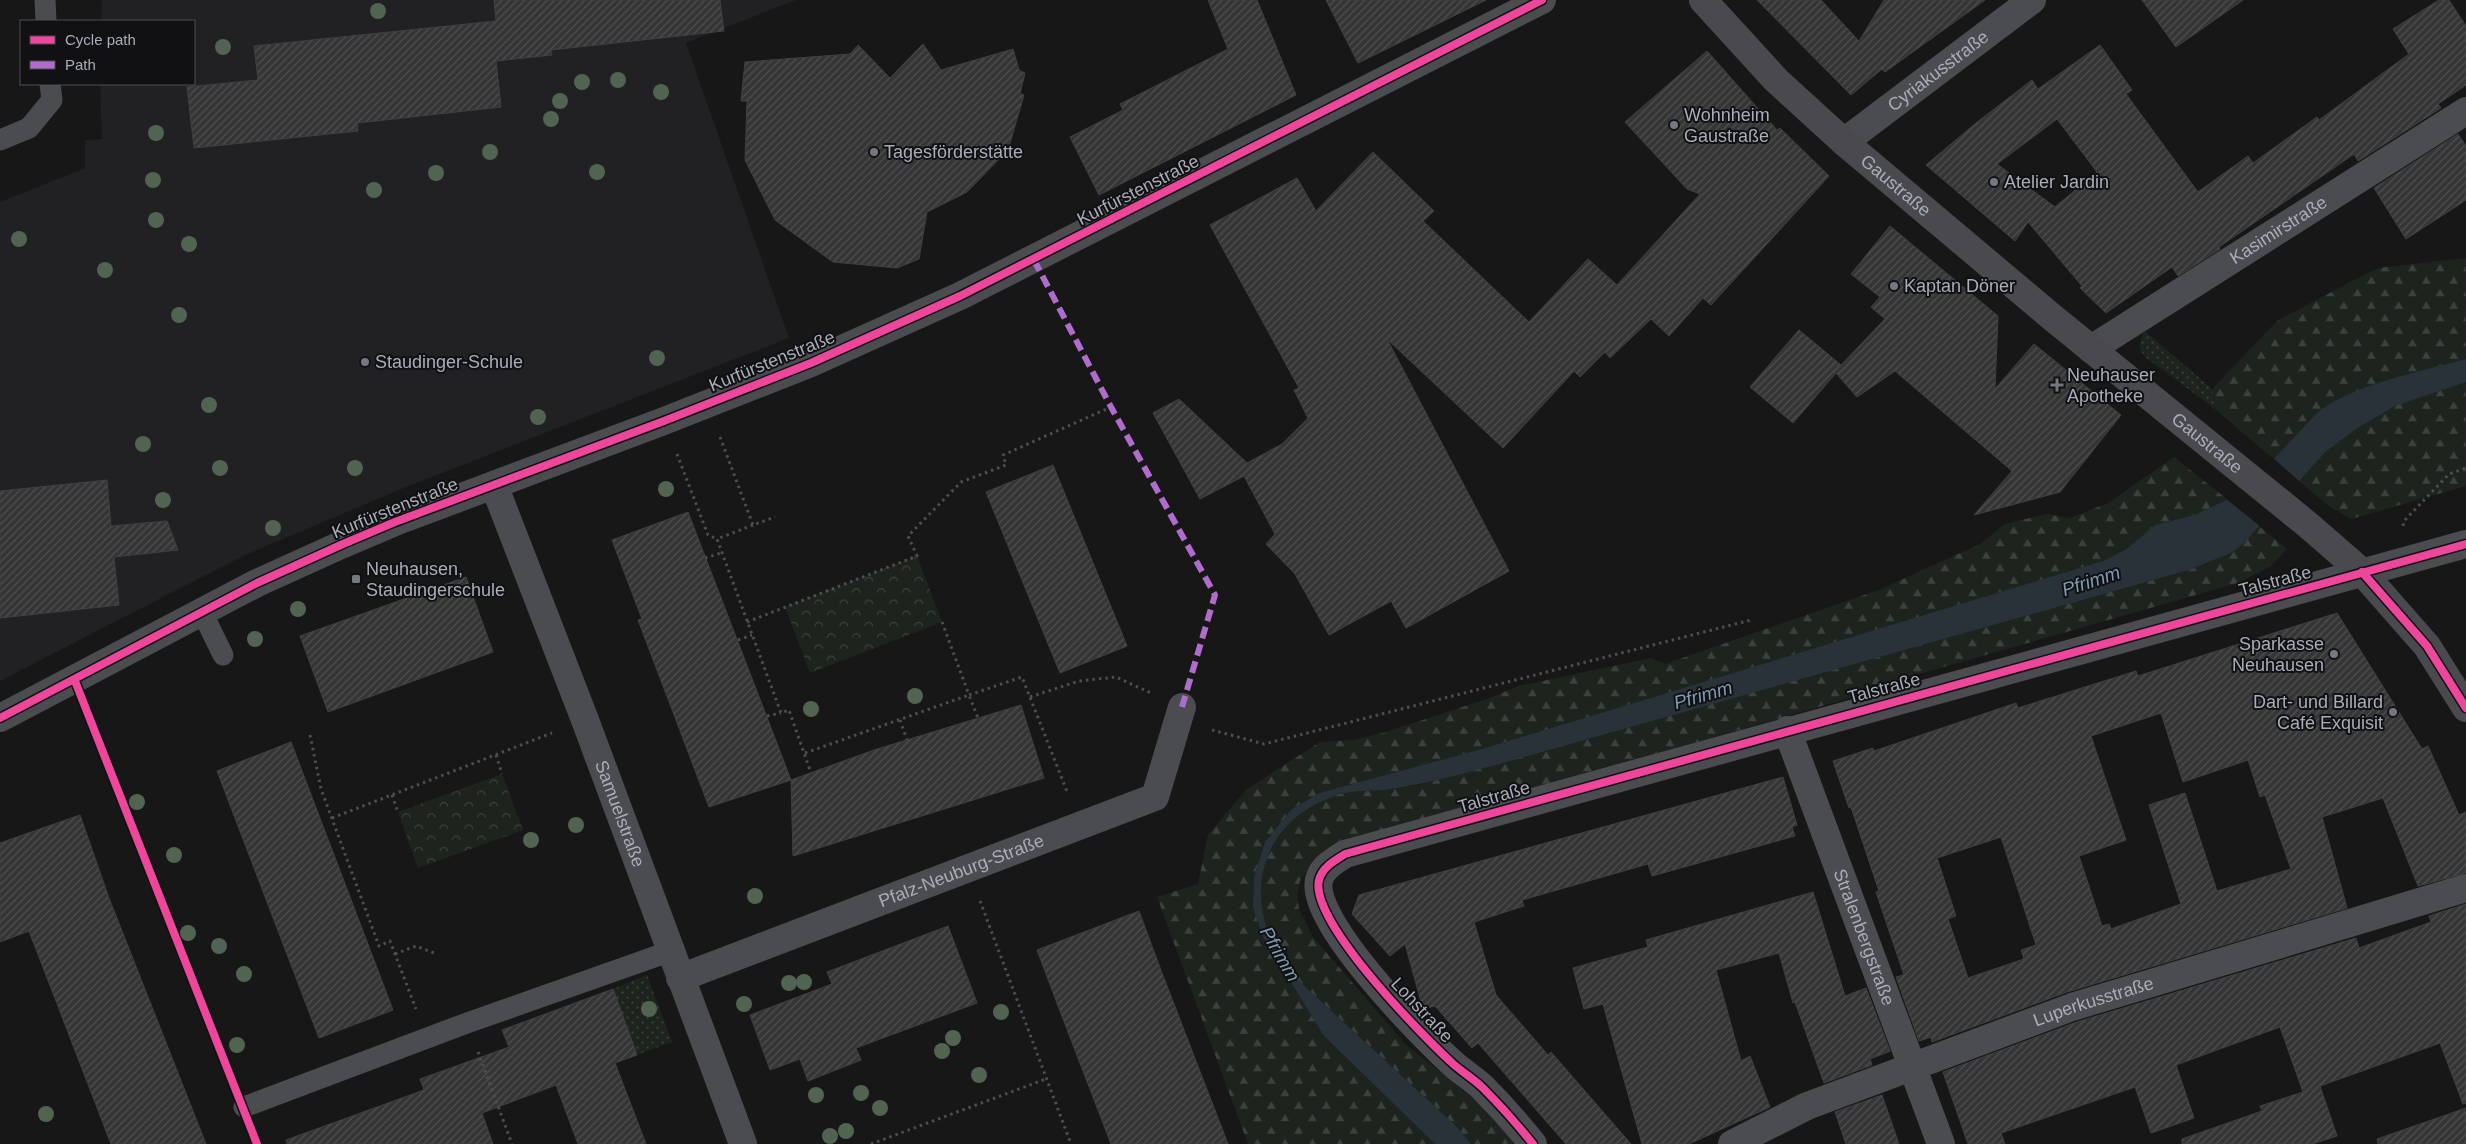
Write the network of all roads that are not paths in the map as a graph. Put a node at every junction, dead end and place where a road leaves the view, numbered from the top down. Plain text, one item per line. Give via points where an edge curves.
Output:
1 (45, 0) edge
2 (1542, 0) edge
3 (1703, 0) edge
4 (2032, 0) edge
5 (46, 20) edge
6 (50, 85) edge
7 (2466, 111) edge
8 (0, 140) edge
9 (1844, 142) junction
10 (2091, 349) junction
11 (494, 485) junction
12 (2466, 544) edge
13 (2362, 572) junction
14 (202, 612) junction
15 (223, 655) dead end
16 (2466, 708) edge
17 (1179, 714) road end
18 (0, 718) edge
19 (1787, 730) junction
20 (1319, 877) joint
21 (2466, 888) edge
22 (671, 951) junction
23 (680, 978) junction
24 (1911, 1067) junction
25 (244, 1107) road end
26 (743, 1144) edge
27 (1534, 1144) edge
28 (1732, 1144) edge
29 (1941, 1144) edge

1 - 5 lane
2 - 11 street, Kurfürstenstraße via 985,284 811,363
3 - 9 main road, Gaustraße via 1776,80
4 - 9 street, Cyriakusstraße
6 - 8 lane via 52,100 29,128
7 - 10 street, Kasimirstraße
9 - 10 main road, Gaustraße
10 - 13 main road, Gaustraße
11 - 14 street, Kurfürstenstraße via 343,544
11 - 22 street, Samuelstraße
12 - 13 street, Talstraße
13 - 16 main road, Gaustraße via 2427,646
13 - 19 street, Talstraße
14 - 15 lane
14 - 18 street, Kurfürstenstraße
17 - 23 street, Pfalz-Neuburg-Straße via 1155,797
19 - 20 street, Talstraße via 1345,854
19 - 24 street, Stralenbergstraße
20 - 27 street, Lohstraße via 1318,893 1326,913 1351,952 1386,996 1452,1063 1486,1091
21 - 24 street, Luperkusstraße via 2072,1007
22 - 23 street, Samuelstraße
22 - 25 lane
23 - 26 street, Samuelstraße
24 - 28 street, Luperkusstraße via 1807,1106
24 - 29 street, Stralenbergstraße

